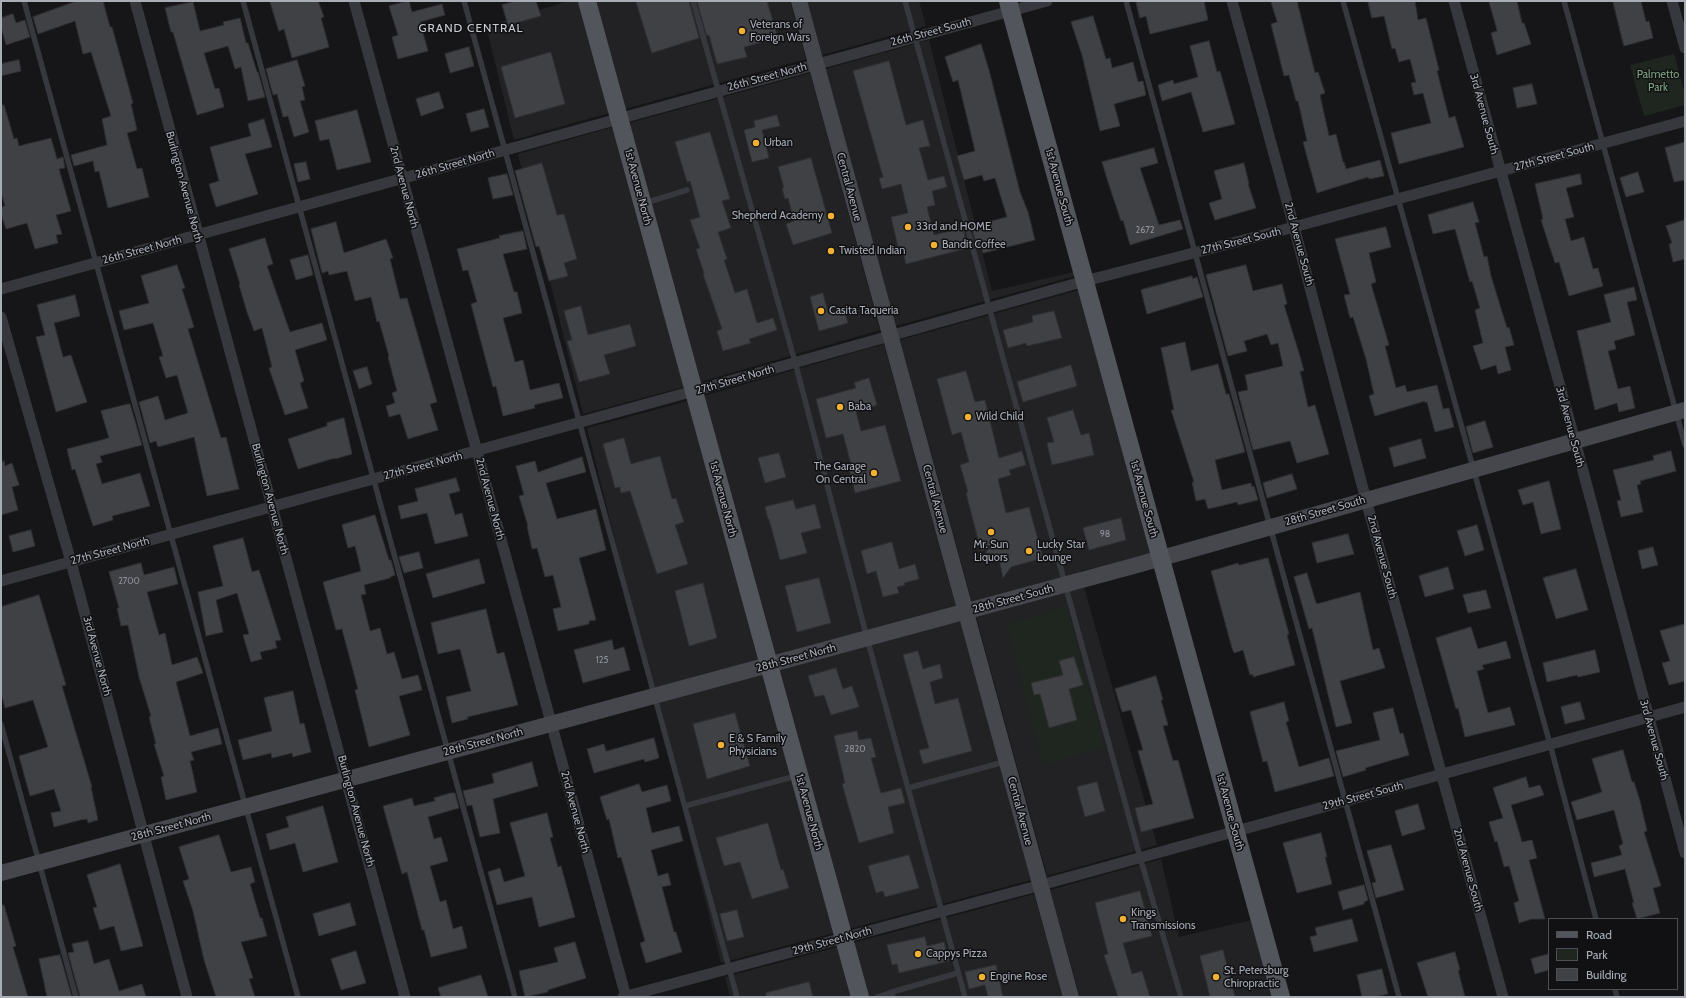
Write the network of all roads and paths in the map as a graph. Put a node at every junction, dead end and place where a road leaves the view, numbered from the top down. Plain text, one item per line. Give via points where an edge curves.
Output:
1 (24, 1) edge
2 (135, 1) edge
3 (243, 1) edge
4 (354, 1) edge
5 (464, 1) edge
6 (587, 1) edge
7 (693, 1) edge
8 (799, 1) edge
9 (905, 1) edge
10 (1047, 1) edge
11 (1126, 1) edge
12 (1232, 1) edge
13 (1343, 1) edge
14 (1454, 1) edge
15 (1564, 1) edge
16 (1672, 1) edge
17 (1009, 6) edge
18 (915, 37) junction
19 (1685, 48) edge
20 (816, 64) junction
21 (718, 91) junction
22 (619, 118) junction
23 (1685, 121) edge
24 (1602, 144) junction
25 (505, 150) junction
26 (1500, 172) junction
27 (402, 179) junction
28 (687, 190) dead end
29 (1398, 199) junction
30 (642, 204) junction
31 (299, 208) junction
32 (1294, 228) junction
33 (197, 236) junction
34 (1195, 253) junction
35 (96, 263) junction
36 (1085, 281) junction
37 (1, 289) edge
38 (990, 307) junction
39 (1, 317) edge
40 (890, 335) junction
41 (795, 362) junction
42 (694, 391) junction
43 (1681, 412) edge
44 (580, 423) junction
45 (1575, 441) junction
46 (1685, 445) edge
47 (477, 451) junction
48 (1473, 470) junction
49 (373, 479) junction
50 (1366, 500) junction
51 (272, 507) junction
52 (1270, 527) junction
53 (171, 535) junction
54 (1160, 558) junction
55 (71, 562) junction
56 (1, 581) edge
57 (1066, 584) junction
58 (966, 612) junction
59 (867, 638) junction
60 (769, 665) junction
61 (655, 696) junction
62 (1685, 707) edge
63 (1648, 718) junction
64 (1, 724) edge
65 (551, 724) junction
66 (1550, 744) junction
67 (448, 752) junction
68 (1007, 761) junction
69 (1441, 774) junction
70 (799, 775) junction
71 (347, 778) junction
72 (908, 788) junction
73 (1345, 800) junction
74 (685, 806) junction
75 (246, 807) junction
76 (1235, 830) junction
77 (145, 834) junction
78 (1685, 853) edge
79 (1140, 857) junction
80 (39, 863) junction
81 (1, 873) edge
82 (1040, 885) junction
83 (942, 911) junction
84 (1596, 918) edge
85 (843, 938) junction
86 (729, 969) junction
87 (958, 973) junction
88 (892, 995) edge
89 (76, 997) edge
90 (187, 997) edge
91 (298, 997) edge
92 (405, 997) edge
93 (515, 997) edge
94 (625, 997) edge
95 (737, 997) edge
96 (860, 997) edge
97 (877, 997) edge
98 (965, 997) edge
99 (1071, 997) edge
100 (1181, 997) edge
101 (1281, 997) edge
102 (1399, 997) edge
103 (1503, 997) edge

1 - 35 lane
2 - 33 street, Burlington Avenue North
3 - 31 lane
4 - 27 street, 2nd Avenue North
5 - 25 lane
6 - 22 main road, 1st Avenue North
7 - 21 lane
8 - 20 street, Central Avenue
9 - 18 lane
10 - 17 street, 26th Street South
11 - 34 lane
12 - 32 street, 2nd Avenue South
13 - 29 lane
14 - 26 street, 3rd Avenue South
15 - 24 lane
16 - 19 street
17 - 18 street, 26th Street South
17 - 36 main road, 1st Avenue South
18 - 20 street, 26th Street South
18 - 38 lane
20 - 21 street, 26th Street North
20 - 40 street, Central Avenue
21 - 22 street, 26th Street North
21 - 41 lane
22 - 25 street, 26th Street North
22 - 30 main road, 1st Avenue North
23 - 24 street, 27th Street South
24 - 26 street, 27th Street South
24 - 43 lane
25 - 27 street, 26th Street North
25 - 44 lane
26 - 29 street, 27th Street South
26 - 45 street, 3rd Avenue South
27 - 31 street, 26th Street North
27 - 47 street, 2nd Avenue North
28 - 30 lane
29 - 32 street, 27th Street South
29 - 48 lane
30 - 42 main road, 1st Avenue North
31 - 33 street, 26th Street North
31 - 49 lane
32 - 34 street, 27th Street South
32 - 50 street, 2nd Avenue South
33 - 35 street, 26th Street North
33 - 51 street, Burlington Avenue North
34 - 36 street, 27th Street South
34 - 52 lane
35 - 37 street, 26th Street North
35 - 53 lane
36 - 38 street, 27th Street South
36 - 54 main road, 1st Avenue South
38 - 40 street, 27th Street South
38 - 57 lane
39 - 55 street, 3rd Avenue North
40 - 41 street, 27th Street North
40 - 58 street, Central Avenue
41 - 42 street, 27th Street North
41 - 59 lane
42 - 44 street, 27th Street North
42 - 60 main road, 1st Avenue North
43 - 45 street, 28th Street South
43 - 46 lane
44 - 47 street, 27th Street North
44 - 61 lane
45 - 48 street, 28th Street South
45 - 63 street, 3rd Avenue South
47 - 49 street, 27th Street North
47 - 65 street, 2nd Avenue North
48 - 50 street, 28th Street South
48 - 66 lane
49 - 51 street, 27th Street North
49 - 67 lane
50 - 52 street, 28th Street South
50 - 69 street, 2nd Avenue South
51 - 53 street, 27th Street North
51 - 71 street, Burlington Avenue North
52 - 54 street, 28th Street South
52 - 73 lane
53 - 55 street, 27th Street North
53 - 75 lane
54 - 57 street, 28th Street South
54 - 76 main road, 1st Avenue South
55 - 56 street, 27th Street North
55 - 77 street, 3rd Avenue North
57 - 58 street, 28th Street South
57 - 79 lane
58 - 59 street, 28th Street North
58 - 68 street, Central Avenue
59 - 60 street, 28th Street North
59 - 72 lane
60 - 61 street, 28th Street North
60 - 70 main road, 1st Avenue North
61 - 65 street, 28th Street North
61 - 74 lane
62 - 63 street, 29th Street South
63 - 66 street, 29th Street South
63 - 78 street, 3rd Avenue South
64 - 80 lane
65 - 67 street, 28th Street North
65 - 94 street, 2nd Avenue North
66 - 69 street, 29th Street South
66 - 84 lane
67 - 71 street, 28th Street North
67 - 93 lane
68 - 72 lane
68 - 82 street, Central Avenue
69 - 73 street, 29th Street South
69 - 103 street, 2nd Avenue South
70 - 74 lane
70 - 85 main road, 1st Avenue North
71 - 75 street, 28th Street North
71 - 92 street, Burlington Avenue North
72 - 83 lane
73 - 76 street, 29th Street South
73 - 102 lane
74 - 86 lane
75 - 77 street, 28th Street North
75 - 91 lane
76 - 79 street, 29th Street South
76 - 101 main road, 1st Avenue South
77 - 80 street, 28th Street North
77 - 90 street, 3rd Avenue North
79 - 82 street, 29th Street South
79 - 100 lane
80 - 81 street, 28th Street North
80 - 89 lane
82 - 83 street, 29th Street North
82 - 99 street, Central Avenue
83 - 85 street, 29th Street North
83 - 87 lane
85 - 86 street, 29th Street North
85 - 96 main road, 1st Avenue North
86 - 94 street, 29th Street North
86 - 95 lane
87 - 88 lane
87 - 98 lane
88 - 97 lane

